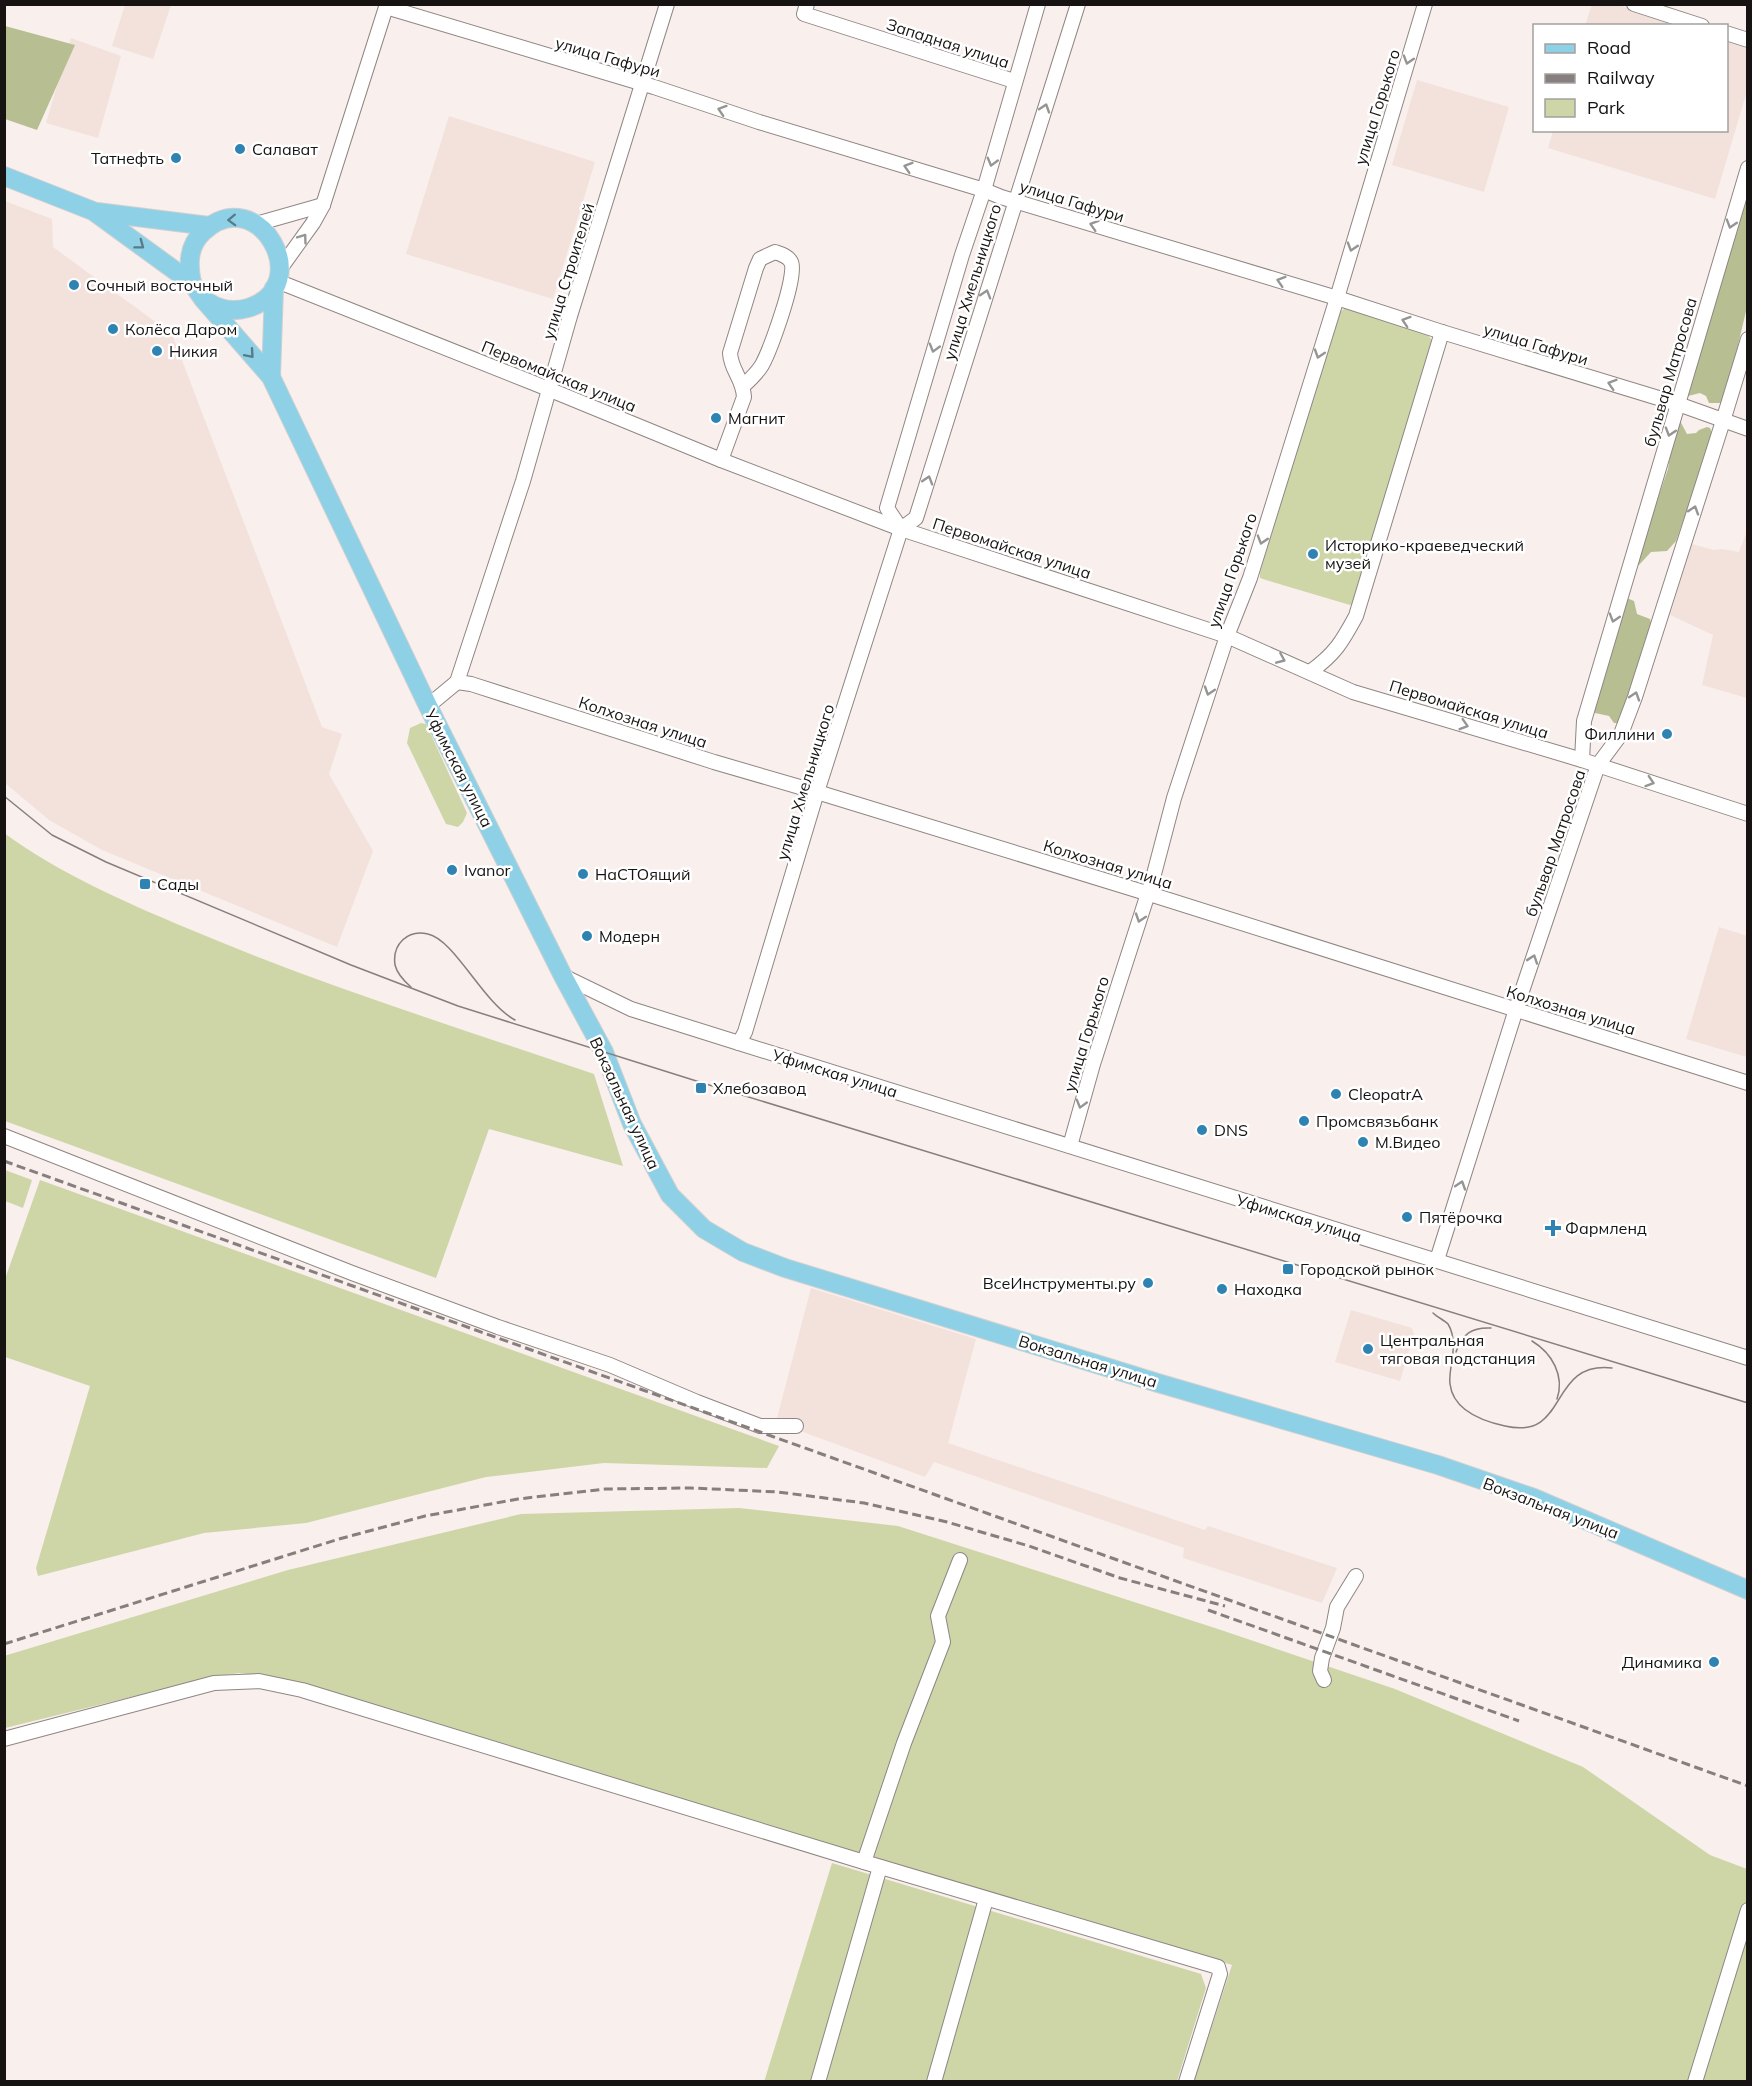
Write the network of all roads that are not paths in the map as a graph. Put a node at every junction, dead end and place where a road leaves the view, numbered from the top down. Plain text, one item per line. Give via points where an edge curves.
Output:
1 (667, 4) edge
2 (1038, 4) edge
3 (1078, 4) edge
4 (1425, 4) edge
5 (1634, 4) edge
6 (386, 6) edge
7 (805, 9) edge
8 (1696, 24) edge
9 (1728, 34) edge
10 (1748, 40) edge
11 (1014, 81) junction
12 (643, 84) junction
13 (1748, 168) edge
14 (4, 176) edge
15 (984, 190) junction
16 (1015, 202) junction
17 (323, 205) junction
18 (93, 211) junction
19 (256, 224) junction
20 (209, 226) junction
21 (277, 279) junction
22 (192, 283) junction
23 (1337, 298) junction
24 (203, 299) junction
25 (1442, 332) junction
26 (1748, 339) edge
27 (270, 377) junction
28 (743, 386) junction
29 (550, 390) junction
30 (1678, 404) junction
31 (1723, 421) junction
32 (1748, 429) edge
33 (721, 460) junction
34 (901, 529) junction
35 (1227, 636) junction
36 (1310, 672) junction
37 (457, 682) junction
38 (428, 706) junction
39 (1582, 760) junction
40 (1598, 765) junction
41 (818, 792) junction
42 (1748, 814) edge
43 (1148, 895) junction
44 (563, 976) junction
45 (1516, 1011) junction
46 (739, 1043) junction
47 (1748, 1083) edge
48 (4, 1136) edge
49 (1070, 1146) junction
50 (1437, 1260) junction
51 (1748, 1358) edge
52 (795, 1426) dead end
53 (960, 1560) dead end
54 (1356, 1575) dead end
55 (1748, 1590) edge
56 (1324, 1680) dead end
57 (4, 1738) edge
58 (864, 1862) junction
59 (880, 1867) junction
60 (986, 1899) junction
61 (1748, 1910) edge
62 (818, 2082) edge
63 (934, 2082) edge
64 (1185, 2082) edge
65 (1695, 2082) edge

1 - 12 street, улица Строителей
2 - 11 street, улица Хмельницкого
16 -> 3 street, улица Хмельницкого
4 -> 23 street, улица Горького
5 - 8 street
6 - 12 street, улица Гафури
6 - 17 street
7 - 11 street, Западная улица
9 - 10 street
11 -> 15 street, улица Хмельницкого
15 -> 12 street, улица Гафури
12 - 29 street, улица Строителей
13 -> 30 street, бульвар Матросова
14 - 18 main road
15 - 16 street, улица Гафури
15 -> 34 street, улица Хмельницкого via 887,508
23 -> 16 street, улица Гафури
34 -> 16 street, улица Хмельницкого via 916,518
17 - 19 street
21 -> 17 street
18 - 20 main road
18 -> 22 main road
19 -> 20 main road via 240,219
19 - 21 main road via 266,232 279,255
20 - 22 main road via 190,251
21 - 24 main road via 265,298 241,310 227,310
21 - 27 main road
21 - 29 street, Первомайская улица
22 - 24 main road
25 -> 23 street, улица Гафури
23 -> 35 street, улица Горького via 1250,578
24 -> 27 main road
30 -> 25 street, улица Гафури
25 - 36 street via 1356,616 1340,645
26 - 31 street, бульвар Матросова
27 - 38 main road, Уфимская улица
28 - 28 street via 730,366 730,353 760,259 775,252 791,261 789,285 768,352
28 - 33 street via 744,397
29 - 33 street, Первомайская улица
29 - 37 street, улица Строителей
30 - 31 street, улица Гафури
30 -> 39 street, бульвар Матросова via 1584,721
31 - 32 street, улица Гафури
40 -> 31 street, бульвар Матросова via 1622,734
33 - 34 street, Первомайская улица
34 - 35 street, Первомайская улица
34 - 41 street, улица Хмельницкого
35 -> 36 street, Первомайская улица
35 -> 43 street, улица Горького via 1174,798
36 -> 39 street, Первомайская улица via 1353,692
37 - 38 street
37 - 41 street, Колхозная улица
38 - 44 main road, Уфимская улица
39 - 40 street, Первомайская улица
40 -> 42 street, Первомайская улица
45 -> 40 street, бульвар Матросова
41 - 43 street, Колхозная улица
41 - 46 street, улица Хмельницкого
43 - 45 street, Колхозная улица
43 -> 49 street, улица Горького
44 - 46 street, Уфимская улица via 631,1008
44 - 55 main road, Вокзальная улица via 604,1052 632,1124 670,1195 704,1229 743,1252 1158,1383 1438,1465 1534,1498
45 - 47 street, Колхозная улица
50 -> 45 street, бульвар Матросова
46 - 49 street, Уфимская улица
48 - 52 street via 352,1273 610,1365 760,1426
49 - 50 street, Уфимская улица
50 - 51 street, Уфимская улица
53 - 58 street via 938,1616 944,1642 904,1743
54 - 56 street via 1337,1607 1322,1658 1320,1671
57 - 58 street via 214,1683 259,1681 302,1690
58 - 59 street
59 - 60 street
59 - 62 street
60 - 63 street
60 - 64 street via 1218,1967 1220,1974
61 - 65 street

